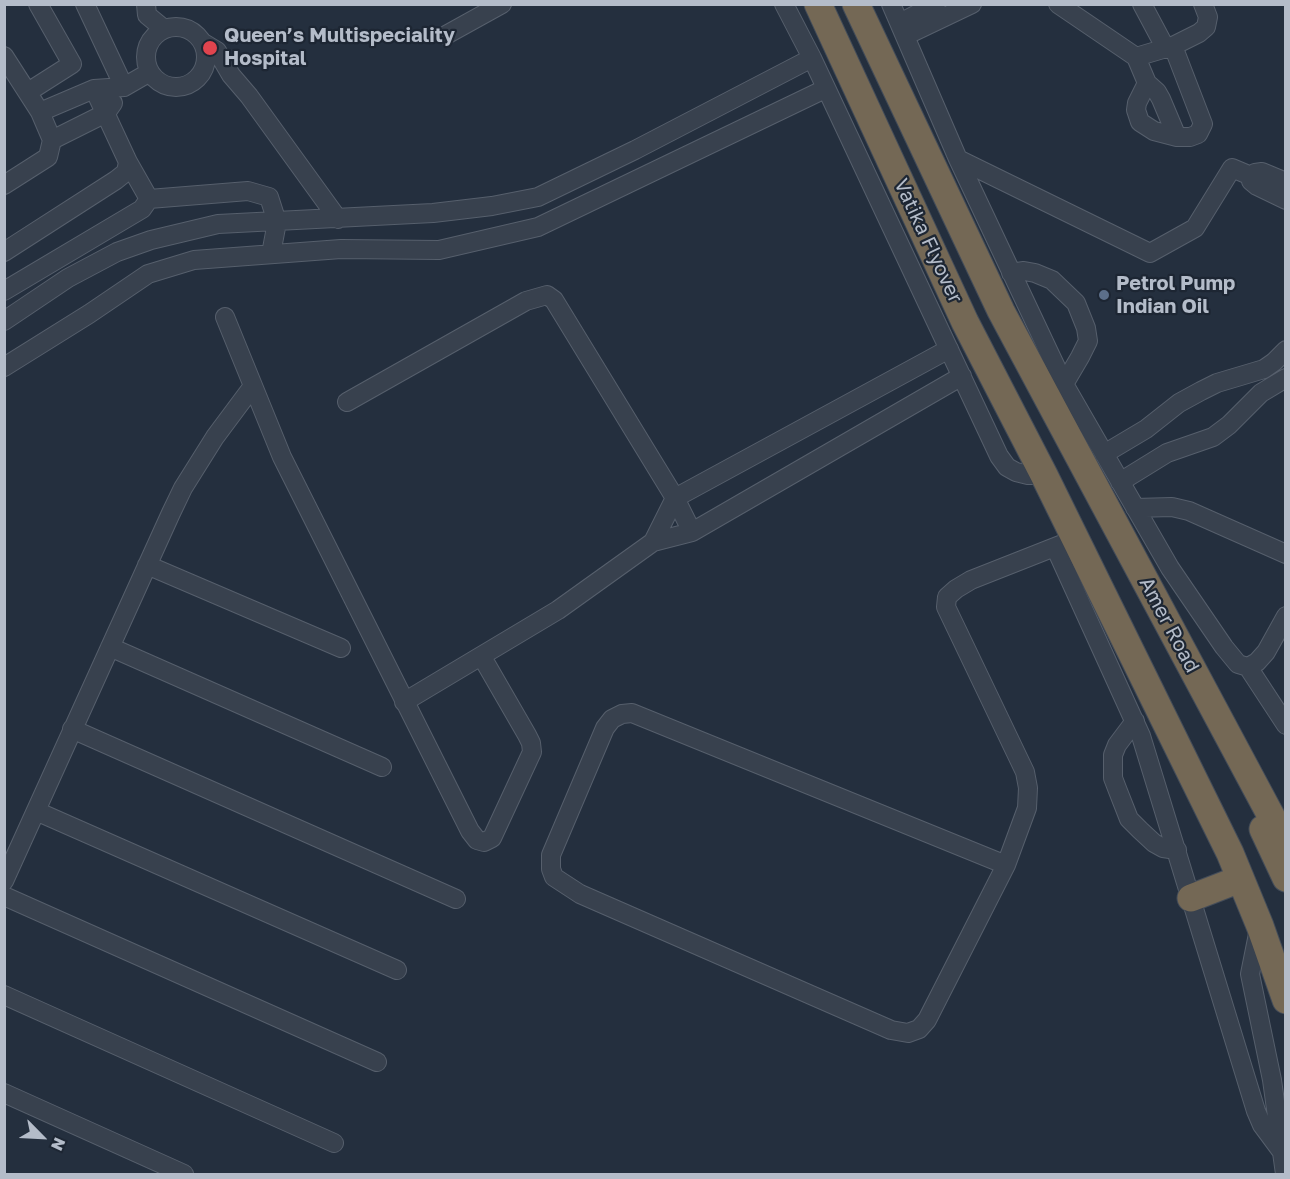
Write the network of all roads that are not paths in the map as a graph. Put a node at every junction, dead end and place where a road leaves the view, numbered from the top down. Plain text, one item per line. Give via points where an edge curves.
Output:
1 (38, 4) edge
2 (85, 4) edge
3 (146, 4) edge
4 (502, 4) edge
5 (784, 4) edge
6 (818, 4) edge
7 (856, 4) edge
8 (891, 4) edge
9 (936, 4) edge
10 (972, 4) edge
11 (1058, 4) edge
12 (1142, 4) edge
13 (1203, 4) edge
14 (164, 29) junction
15 (902, 30) junction
16 (446, 35) dead end
17 (202, 42) junction
18 (1169, 48) junction
19 (4, 56) edge
20 (1136, 57) junction
21 (812, 58) junction
22 (203, 70) junction
23 (150, 72) junction
24 (231, 75) junction
25 (1147, 83) junction
26 (124, 87) junction
27 (94, 89) junction
28 (825, 89) junction
29 (28, 92) junction
30 (40, 112) junction
31 (106, 113) junction
32 (1178, 137) junction
33 (52, 140) junction
34 (958, 159) junction
35 (128, 162) junction
36 (1251, 176) junction
37 (1286, 182) edge
38 (4, 185) edge
39 (149, 199) junction
40 (1286, 200) edge
41 (338, 219) junction
42 (277, 222) junction
43 (4, 252) edge
44 (271, 254) junction
45 (1011, 273) junction
46 (4, 291) edge
47 (225, 317) dead end
48 (4, 321) edge
49 (949, 349) junction
50 (1286, 350) edge
51 (4, 367) edge
52 (962, 376) junction
53 (1286, 378) edge
54 (253, 386) junction
55 (1058, 395) junction
56 (347, 402) dead end
57 (851, 402) junction
58 (862, 433) junction
59 (1104, 454) junction
60 (1044, 475) junction
61 (1120, 482) junction
62 (675, 498) junction
63 (1135, 508) junction
64 (692, 532) junction
65 (653, 542) junction
66 (1065, 543) junction
67 (1286, 554) edge
68 (147, 565) junction
69 (1286, 616) edge
70 (110, 647) junction
71 (341, 648) dead end
72 (482, 657) junction
73 (1248, 667) junction
74 (404, 702) junction
75 (1135, 721) junction
76 (1286, 725) edge
77 (72, 729) junction
78 (382, 767) dead end
79 (1258, 792) junction
80 (36, 811) junction
81 (1286, 844) edge
82 (1177, 850) junction
83 (1006, 865) junction
84 (1286, 878) edge
85 (1240, 879) junction
86 (4, 881) edge
87 (4, 896) edge
88 (1191, 898) junction
89 (456, 899) dead end
90 (1260, 926) junction
91 (1278, 959) edge
92 (396, 970) dead end
93 (4, 995) edge
94 (1286, 1000) edge
95 (377, 1062) dead end
96 (4, 1093) edge
97 (334, 1143) dead end
98 (1281, 1152) junction
99 (184, 1174) edge
100 (1285, 1174) edge

1 - 29 street via 72,64
2 - 26 street
3 - 14 street via 147,15
4 - 16 street
5 - 21 street
6 - 60 highway, Vatika Flyover via 965,322
7 - 55 highway, Vatika Flyover via 1001,311
8 - 15 street
9 - 15 street
10 - 15 street
11 - 20 street
12 - 18 street
13 - 18 street via 1208,17 1206,27
14 - 17 street via 185,28
14 - 23 street via 148,44
15 - 34 street
17 - 22 street via 206,56
17 - 24 street via 217,51
18 - 20 street
18 - 32 street via 1203,124 1198,134
19 - 29 street
20 - 25 street
21 - 28 street
21 - 41 street via 538,197 433,213
22 - 23 street via 187,85 173,87 159,82
22 - 24 street
23 - 26 street
24 - 41 street
25 - 32 street via 1157,92
25 - 32 street via 1137,103 1137,117 1146,127
26 - 27 street
26 - 31 street
27 - 30 street
27 - 31 street
28 - 44 street via 538,227 440,250 341,249
28 - 49 street
29 - 30 street
30 - 33 street
31 - 33 street
31 - 35 street
33 - 38 street via 48,157
34 - 36 street via 1150,253 1195,228 1232,168
34 - 45 street
35 - 39 street
35 - 43 street via 126,172 116,180
36 - 37 street via 1262,172
36 - 40 street via 1257,186
39 - 42 street via 248,191 269,197
39 - 46 street via 142,209
41 - 42 street
42 - 44 street
42 - 48 street via 218,224 117,252 68,278
44 - 51 street via 194,260 148,274
45 - 55 street
45 - 55 street via 1035,273 1052,280 1076,303 1086,328 1088,341
47 - 54 street
49 - 52 street
49 - 57 street
50 - 59 street via 1264,369 1217,383 1179,403
52 - 58 street
52 - 60 street via 1007,467 1028,475
53 - 61 street via 1261,393 1213,437 1167,453
54 - 68 street via 183,488
54 - 74 street via 282,457
55 - 59 street
55 - 79 highway, Amer Road
56 - 62 street via 526,302 547,295 554,300
57 - 58 street
57 - 62 street
58 - 64 street
59 - 61 street
60 - 66 highway, Vatika Flyover
61 - 63 street
62 - 64 street
62 - 65 street
63 - 67 street via 1172,507 1189,511
63 - 73 street via 1224,648 1238,664
64 - 65 street
65 - 72 street via 558,610
66 - 75 street
66 - 83 street via 970,580 947,597 946,607 1025,772 1027,808
66 - 85 highway, Vatika Flyover via 1225,842
68 - 70 street
68 - 71 street
69 - 73 street via 1266,652
70 - 77 street
70 - 78 street
72 - 74 street
72 - 74 street via 531,743 532,752 492,838 477,840 470,831
73 - 76 street
75 - 82 street
75 - 82 street via 1113,755 1113,778 1129,819 1154,843
77 - 80 street
77 - 89 street
79 - 81 highway, Amer Road
79 - 84 highway via 1252,804
80 - 86 street
80 - 92 street
82 - 88 street
83 - 83 street via 927,1020 908,1033 891,1030 580,894 554,877 551,855 605,728 612,719 632,713
85 - 88 highway
85 - 90 highway, Vatika Flyover
87 - 95 street
88 - 98 street via 1256,1111
90 - 91 highway, Vatika Flyover
90 - 98 street via 1250,974 1272,1080
91 - 94 highway, Vatika Flyover
93 - 97 street
96 - 99 street
98 - 100 street

